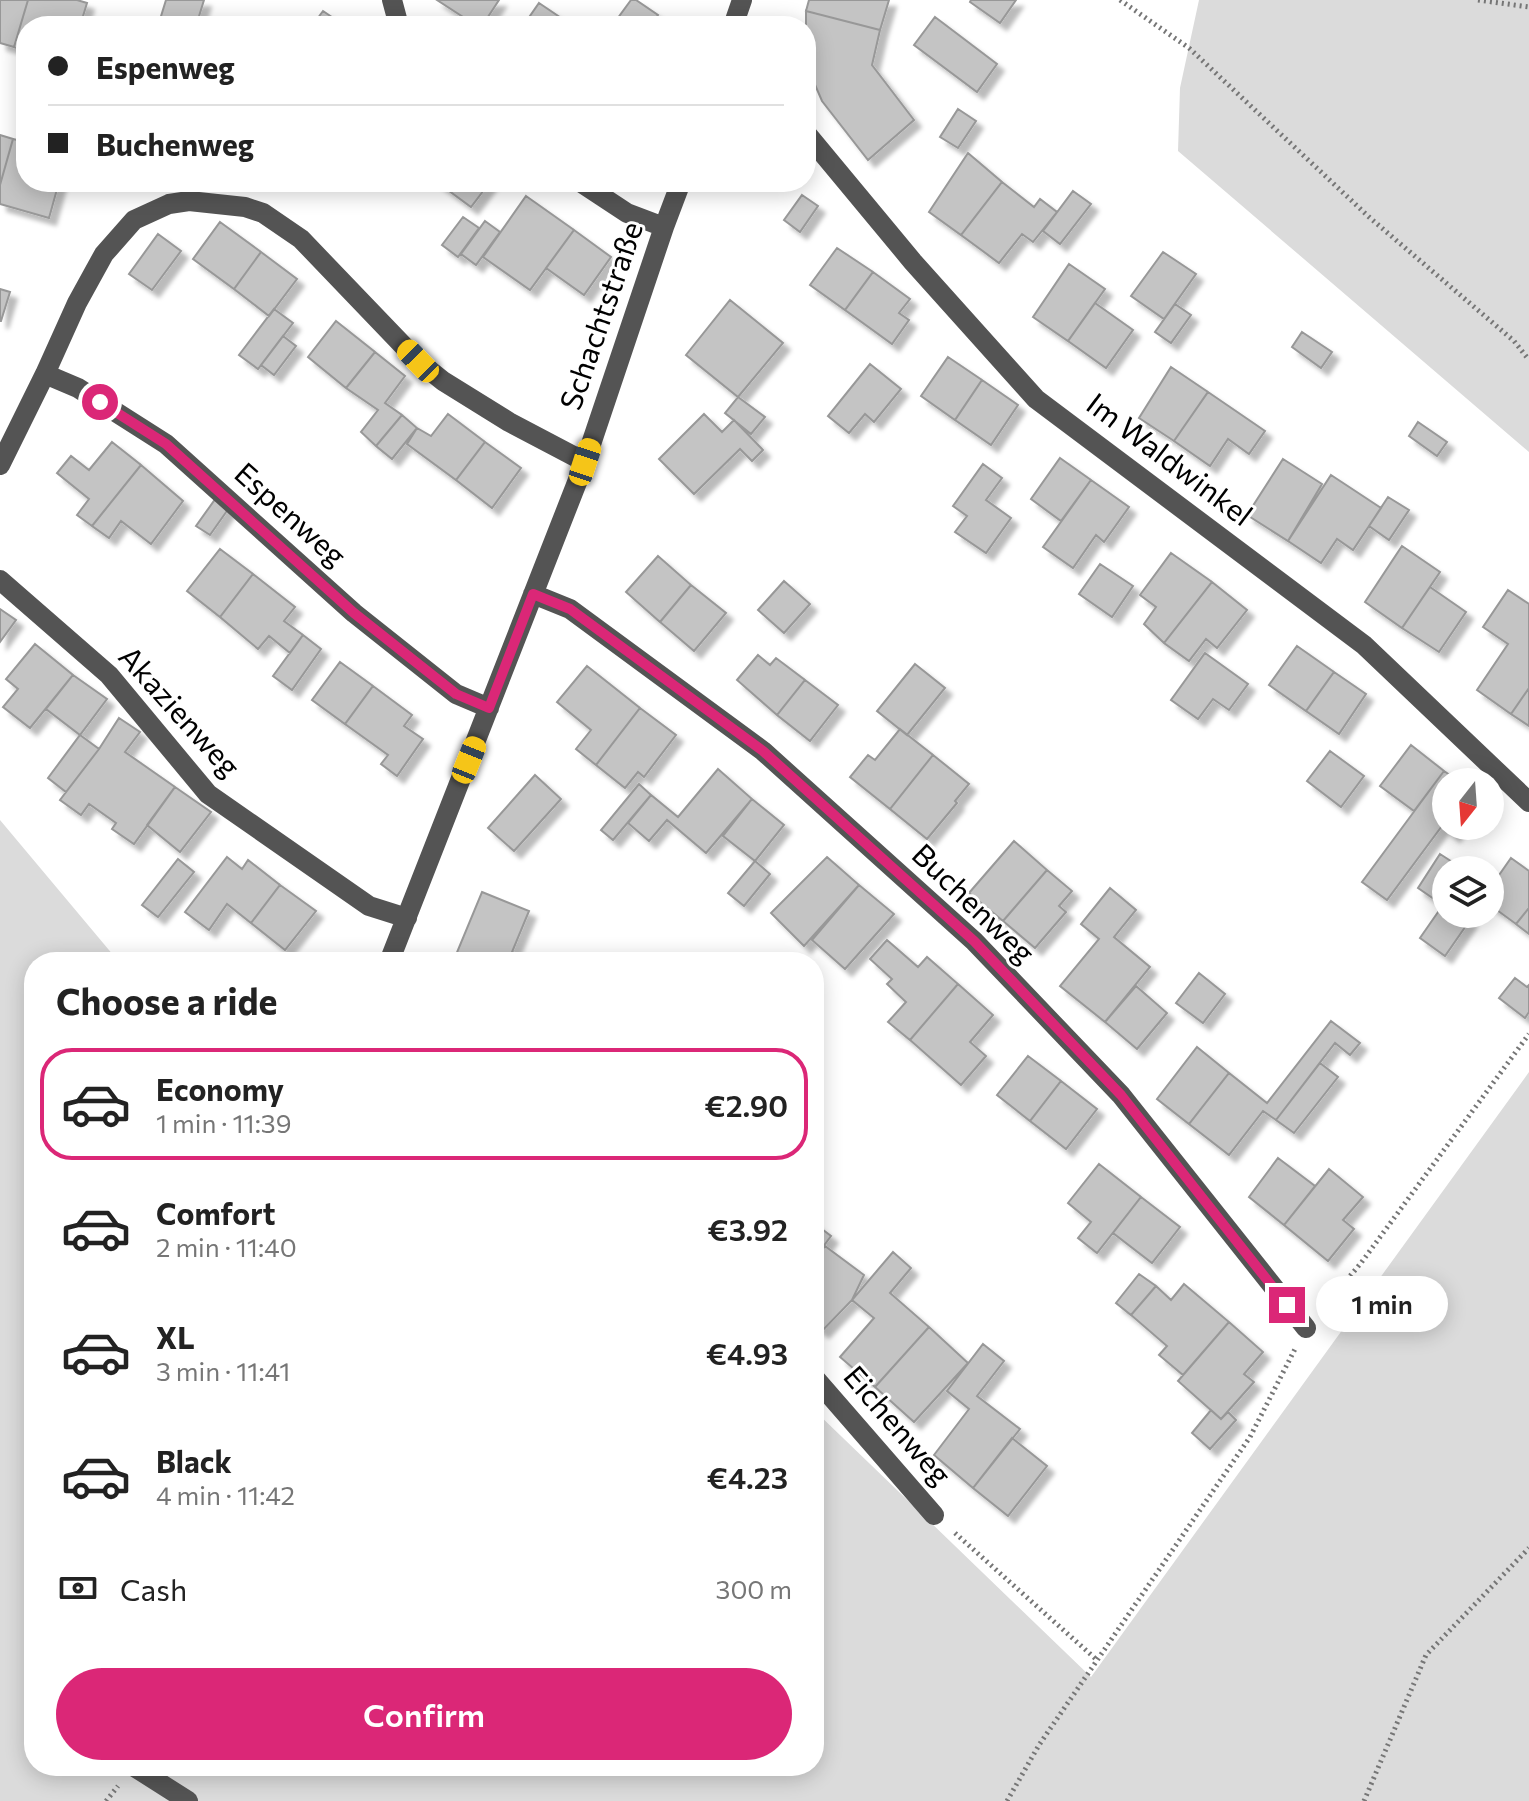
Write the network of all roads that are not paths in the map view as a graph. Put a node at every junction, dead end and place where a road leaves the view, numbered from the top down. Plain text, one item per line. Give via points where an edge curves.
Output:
1 (816, 145) edge
2 (595, 192) edge
3 (677, 192) edge
4 (664, 227) junction
5 (45, 374) junction
6 (585, 462) junction
7 (0, 465) edge
8 (0, 580) edge
9 (533, 594) junction
10 (489, 708) junction
11 (1529, 802) edge
12 (407, 918) junction
13 (393, 952) edge
14 (1306, 1328) road end
15 (824, 1388) edge
16 (934, 1515) road end
17 (149, 1776) edge
18 (188, 1801) edge

1 - 11 street, Im Waldwinkel via 1036,399 1364,645
2 - 4 street via 627,213
3 - 4 street, Schachtstraße
4 - 6 street, Schachtstraße
5 - 6 street via 104,254 134,220 189,201 245,207 301,239 443,381
5 - 7 street
5 - 10 street, Espenweg via 78,388 166,444 354,613 456,694
6 - 9 street, Schachtstraße
8 - 12 street, Akazienweg via 109,675 208,794 369,906
9 - 10 street, Schachtstraße
9 - 14 street, Buchenweg via 570,609 763,751 974,941 1121,1095
10 - 12 street, Schachtstraße
12 - 13 street, Schachtstraße
15 - 16 street, Eichenweg
17 - 18 street

